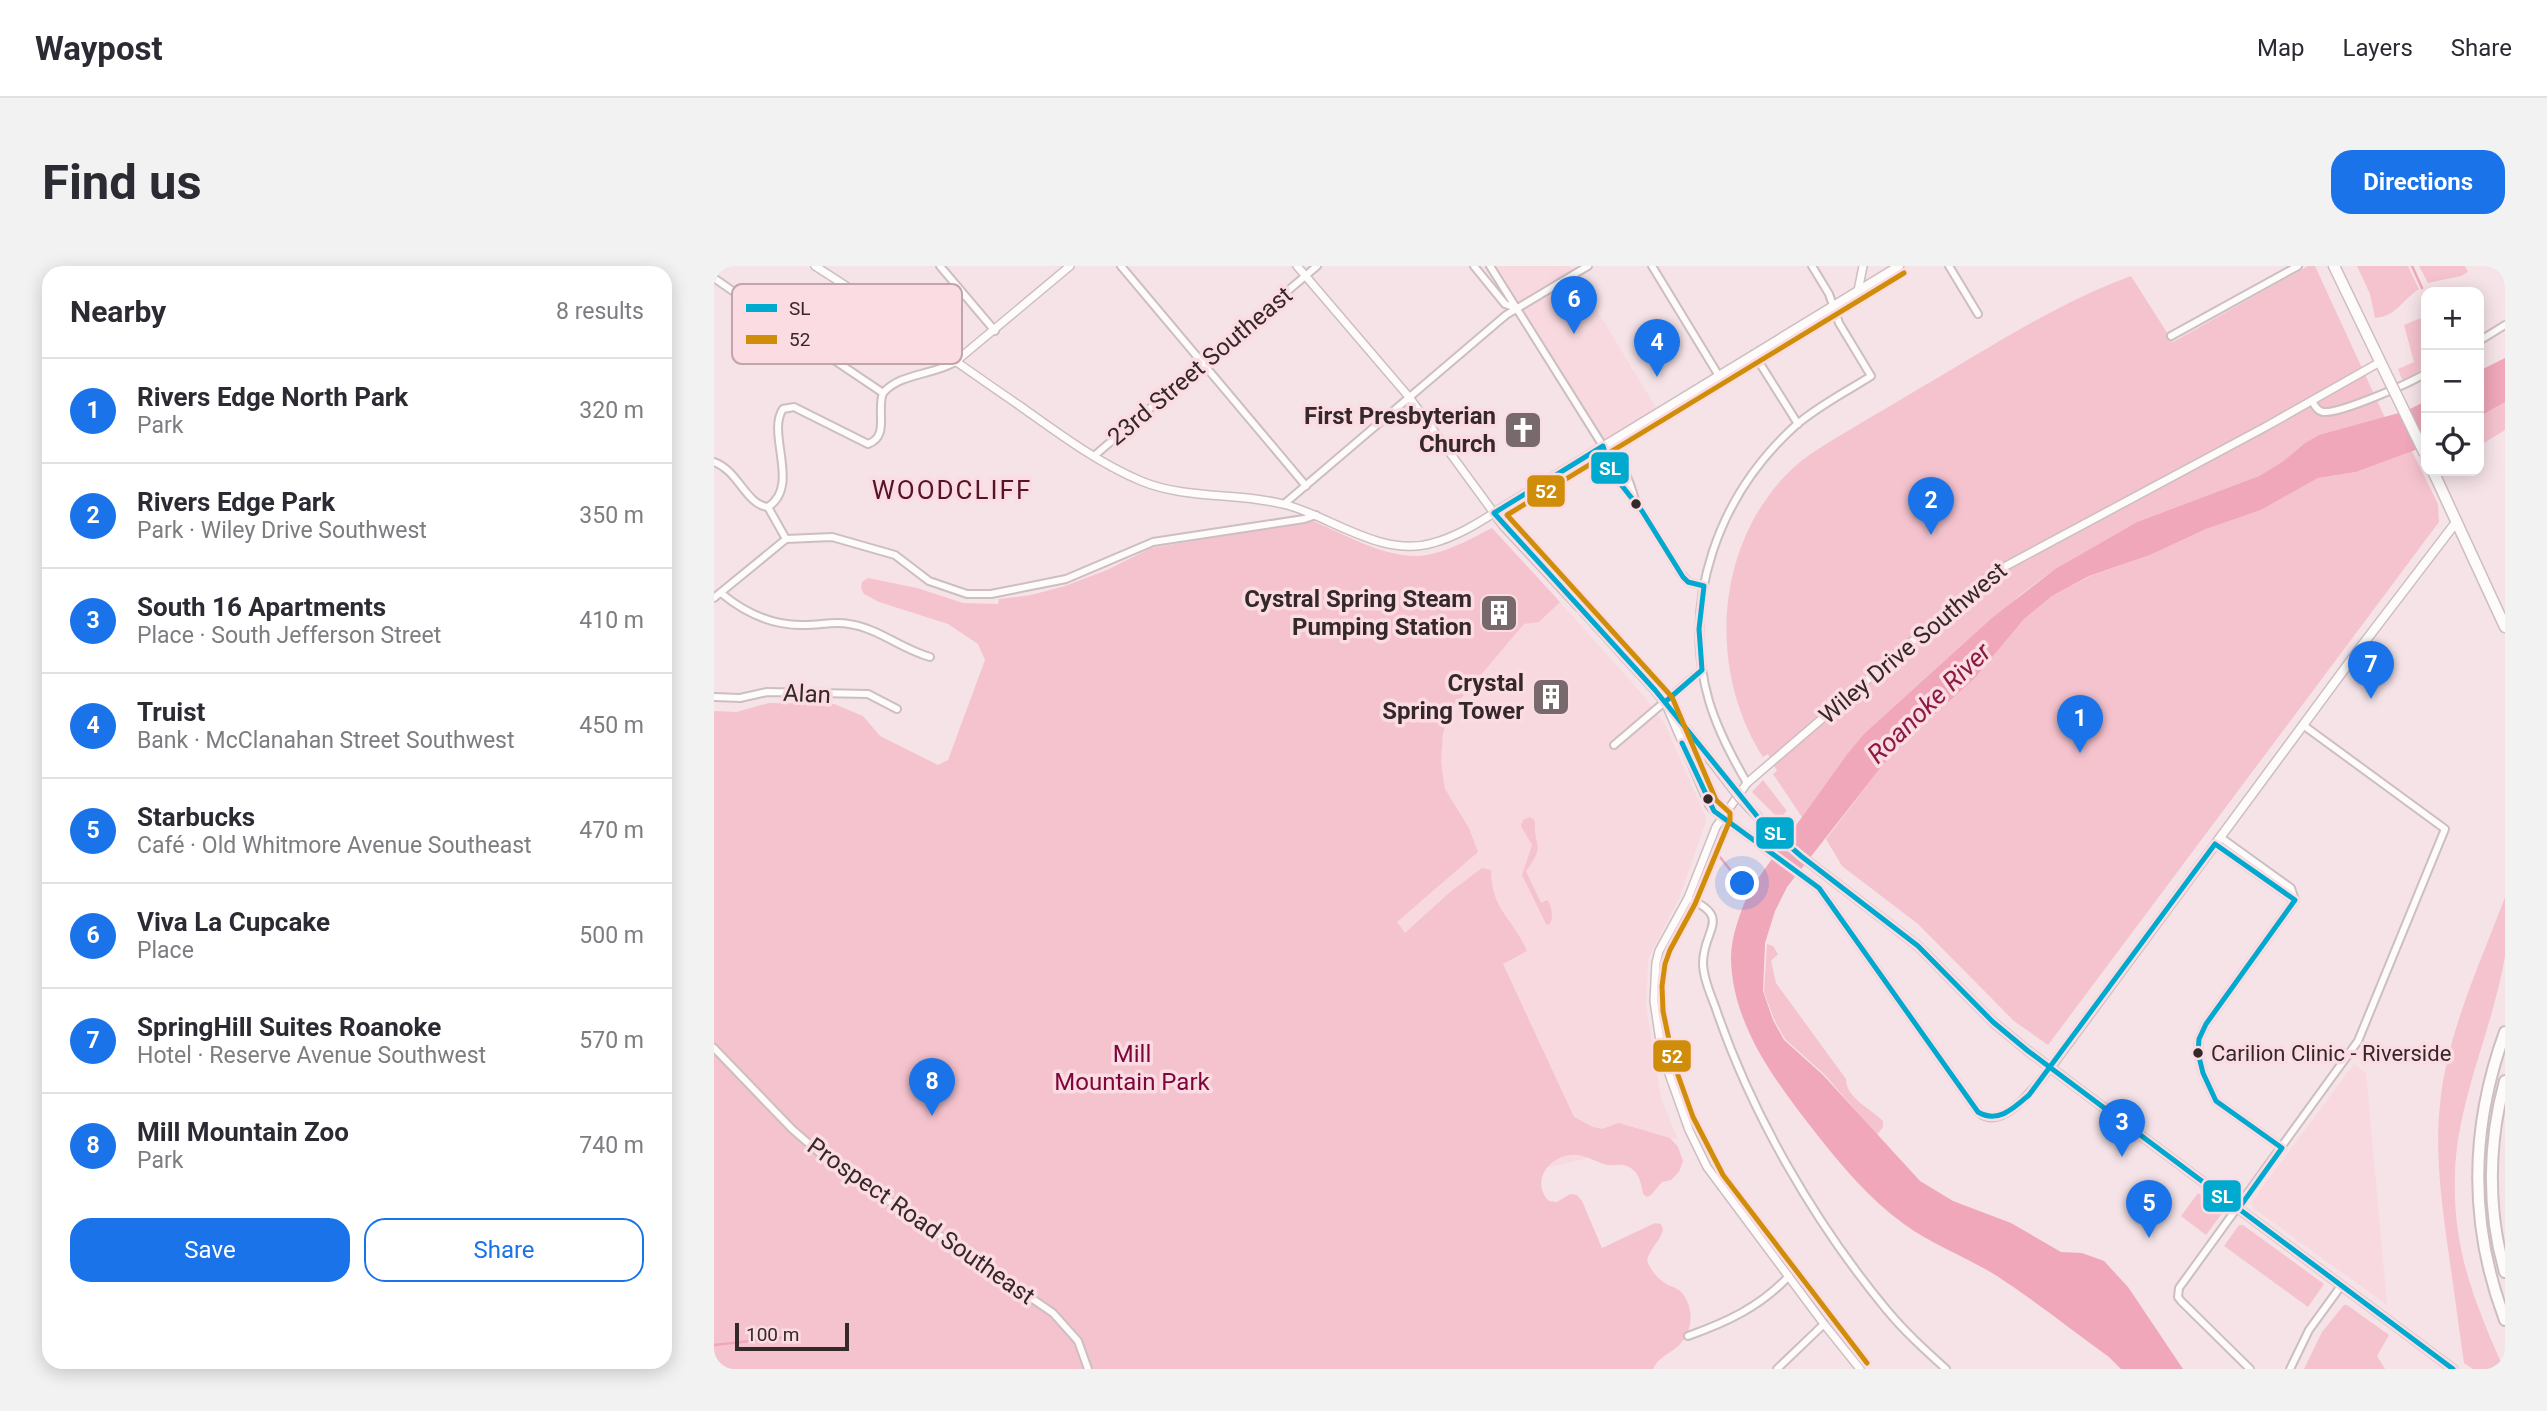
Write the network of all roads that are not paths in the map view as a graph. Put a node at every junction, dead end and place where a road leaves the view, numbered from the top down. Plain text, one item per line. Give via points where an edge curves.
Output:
1 (815, 266) edge
2 (940, 266) edge
3 (1070, 266) edge
4 (1121, 266) edge
5 (1297, 266) edge
6 (1317, 266) edge
7 (1474, 266) edge
8 (1490, 266) edge
9 (1588, 266) edge
10 (1652, 266) edge
11 (1812, 266) edge
12 (1863, 266) edge
13 (1899, 266) edge
14 (1949, 266) edge
15 (2298, 266) edge
16 (2334, 266) edge
17 (1305, 276) junction
18 (714, 278) edge
19 (843, 284) edge
20 (955, 284) edge
21 (732, 291) edge
22 (1858, 291) junction
23 (962, 292) edge
24 (1834, 306) junction
25 (1517, 309) junction
26 (1978, 314) dead end
27 (2505, 325) edge
28 (995, 331) junction
29 (2171, 336) dead end
30 (2484, 338) edge
31 (1754, 354) junction
32 (962, 357) edge
33 (2380, 362) junction
34 (1202, 363) junction
35 (840, 364) edge
36 (952, 364) edge
37 (959, 364) edge
38 (2421, 375) edge
39 (1719, 376) junction
40 (883, 393) junction
41 (1409, 397) junction
42 (2312, 401) junction
43 (1797, 424) junction
44 (2421, 445) edge
45 (1603, 446) junction
46 (1094, 456) junction
47 (714, 463) edge
48 (2435, 476) edge
49 (1306, 486) junction
50 (1284, 504) junction
51 (768, 508) junction
52 (1494, 513) junction
53 (1315, 515) junction
54 (2457, 521) junction
55 (786, 540) junction
56 (1679, 571) tunnel mouth
57 (1704, 586) junction
58 (721, 593) junction
59 (714, 598) edge
60 (2505, 627) edge
61 (930, 657) dead end
62 (1702, 670) junction
63 (714, 697) edge
64 (1665, 702) junction
65 (897, 709) dead end
66 (2302, 725) junction
67 (1614, 745) dead end
68 (1748, 783) junction
69 (1722, 817) junction
70 (2218, 840) junction
71 (1688, 898) junction
72 (2505, 1032) edge
73 (714, 1048) edge
74 (2050, 1068) junction
75 (2505, 1082) edge
76 (2282, 1148) junction
77 (2239, 1208) junction
78 (2505, 1272) edge
79 (1789, 1276) junction
80 (2341, 1286) junction
81 (2505, 1320) edge
82 (1824, 1324) junction
83 (1688, 1336) dead end
84 (1088, 1369) edge
85 (1777, 1369) edge
86 (1860, 1369) edge
87 (1946, 1369) edge
88 (2250, 1369) edge
89 (2290, 1369) edge
90 (2453, 1369) edge

1 - 19 street
2 - 20 street
3 - 28 street
4 - 34 street
5 - 17 street
6 - 17 street, 23rd Street Southeast
7 - 25 street via 1505,304
8 - 25 street
9 - 25 street
10 - 39 street
11 - 24 street
12 - 22 street
13 - 22 main road
14 - 26 street
15 - 29 street
16 - 33 main road
17 - 34 street, 23rd Street Southeast
17 - 41 street
18 - 21 street
22 - 24 main road
23 - 28 street
24 - 31 main road
24 - 43 street via 1839,323 1871,376
25 - 41 street
25 - 45 street
27 - 30 street
28 - 32 street
31 - 39 main road
31 - 43 street
33 - 42 street, Wiley Drive Southwest
33 - 44 main road, bridge
34 - 46 street, 23rd Street Southeast
34 - 49 street
35 - 40 street
36 - 40 street via 900,382
37 - 46 street
38 - 42 street via 2383,394 2327,412
39 - 45 main road
40 - 51 street via 881,431 868,444 794,407 783,409 778,422 783,456 780,485
41 - 49 street
41 - 52 street
42 - 68 street, Wiley Drive Southwest via 1991,574
43 - 57 street via 1738,493 1721,527
45 - 45 street via 1605,463 1635,500 1628,477
45 - 52 main road
46 - 50 street via 1159,487
47 - 51 street via 734,475 761,507
48 - 54 main road
49 - 50 street
50 - 53 street
51 - 55 street
52 - 53 street via 1444,539 1409,547 1383,542
52 - 64 main road
53 - 55 street via 1153,542 1066,579 991,594 967,594 941,585 895,555 832,537
54 - 60 main road
54 - 66 main road
55 - 58 street
56 - 57 street via 1688,582
57 - 62 street via 1699,629
58 - 59 street
58 - 61 street via 777,623 848,623
62 - 64 street
62 - 68 street via 1716,722
63 - 65 street, Alan via 767,692 868,694
64 - 67 street
64 - 69 street via 1709,805
64 - 74 main road, bridge via 1779,839 1910,938 1993,1022
66 - 70 main road
66 - 76 street via 2445,829 2358,1041
68 - 69 street, Wiley Drive Southwest
69 - 71 street, Wiley Drive Southwest
69 - 74 street via 1811,880 1985,1117 2001,1116 2023,1100
70 - 74 main road
70 - 76 street via 2295,900 2206,1024 2198,1053 2216,1101
71 - 79 street, Wiley Drive Southwest via 1656,963 1654,1001 1662,1054 1707,1167
71 - 87 street via 1711,912 1713,925 1703,967 1707,983 1740,1072 1784,1158 1862,1278 1908,1334
72 - 81 highway via 2488,1086 2477,1170 2484,1246
73 - 84 street, Prospect Road Southeast via 822,1155 1054,1313 1078,1341
74 - 77 main road
75 - 78 highway via 2494,1141 2493,1195
76 - 77 street
77 - 80 main road
77 - 88 street via 2178,1293
79 - 82 street, Wiley Drive Southwest
79 - 83 street via 1751,1309
80 - 89 street via 2309,1329
80 - 90 main road
82 - 85 street
82 - 86 street, Wiley Drive Southwest

